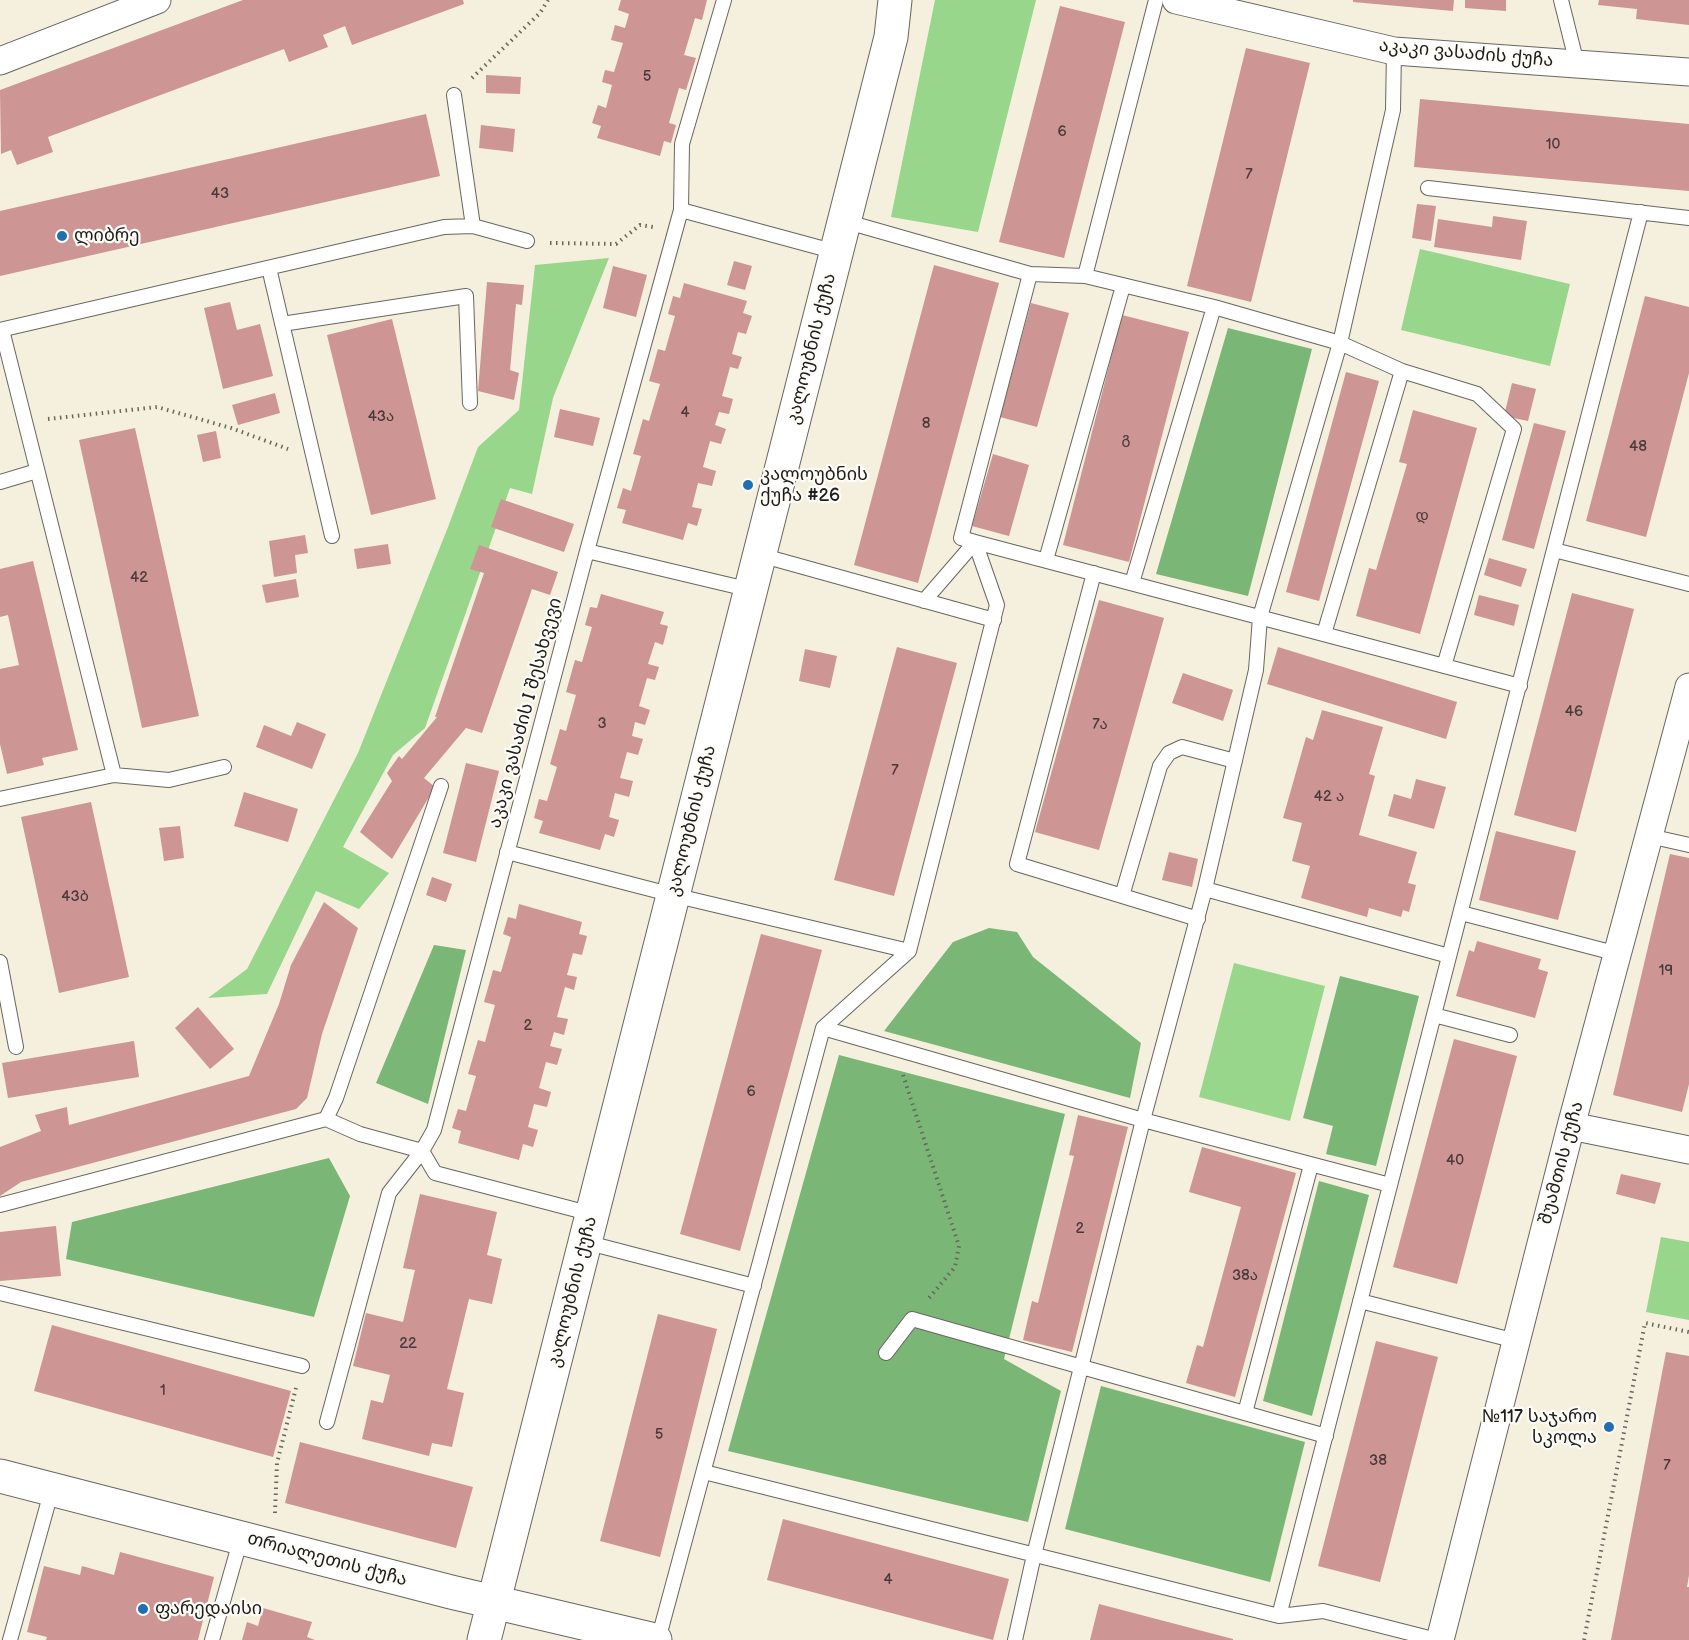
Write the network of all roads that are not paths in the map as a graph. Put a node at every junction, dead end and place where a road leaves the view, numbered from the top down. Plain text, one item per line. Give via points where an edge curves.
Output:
1 (157, 0) edge
2 (724, 0) edge
3 (895, 0) edge
4 (1156, 0) edge
5 (1176, 0) edge
6 (1561, 0) edge
7 (1220, 5) edge
8 (1394, 51) junction
9 (0, 61) edge
10 (1577, 64) junction
11 (1689, 72) edge
12 (454, 95) road end
13 (1428, 188) dead end
14 (681, 210) junction
15 (1641, 212) junction
16 (1689, 218) edge
17 (473, 226) junction
18 (840, 237) junction
19 (533, 242) road end
20 (269, 268) junction
21 (1030, 274) junction
22 (1085, 276) junction
23 (1123, 286) junction
24 (1214, 307) junction
25 (282, 324) junction
26 (1, 330) edge
27 (1340, 343) junction
28 (1402, 371) junction
29 (470, 403) dead end
30 (37, 471) junction
31 (0, 482) edge
32 (332, 536) dead end
33 (975, 542) junction
34 (1554, 550) junction
35 (587, 552) junction
36 (760, 555) junction
37 (1046, 560) junction
38 (1094, 573) junction
39 (1132, 583) junction
40 (1689, 585) edge
41 (751, 590) junction
42 (924, 601) junction
43 (1260, 617) junction
44 (993, 620) junction
45 (1324, 634) junction
46 (1444, 666) junction
47 (1520, 686) junction
48 (1689, 687) edge
49 (1683, 731) edge
50 (1235, 760) junction
51 (224, 767) dead end
52 (114, 775) junction
53 (441, 786) dead end
54 (0, 799) edge
55 (1649, 836) junction
56 (1689, 845) edge
57 (507, 852) junction
58 (1205, 889) junction
59 (674, 895) junction
60 (1122, 896) junction
61 (1461, 913) junction
62 (1198, 919) junction
63 (909, 951) junction
64 (1618, 954) junction
65 (1449, 956) junction
66 (0, 962) edge
67 (1434, 1015) junction
68 (823, 1028) junction
69 (1510, 1035) dead end
70 (16, 1047) dead end
71 (326, 1119) junction
72 (1143, 1120) junction
73 (1571, 1126) junction
74 (1689, 1150) edge
75 (422, 1151) junction
76 (1311, 1165) junction
77 (1390, 1185) junction
78 (0, 1205) edge
79 (589, 1228) junction
80 (754, 1286) junction
81 (0, 1293) edge
82 (1360, 1301) junction
83 (1516, 1341) junction
84 (886, 1353) dead end
85 (302, 1366) road end
86 (1082, 1367) junction
87 (1245, 1413) junction
88 (327, 1422) dead end
89 (1326, 1436) junction
90 (704, 1472) junction
91 (0, 1476) edge
92 (52, 1489) junction
93 (241, 1538) junction
94 (1034, 1555) junction
95 (494, 1603) junction
96 (1279, 1616) junction
97 (10, 1640) edge
98 (212, 1640) edge
99 (484, 1640) edge
100 (657, 1640) edge
101 (1015, 1640) edge
102 (1438, 1640) edge

1 - 9 street
2 - 14 lane, აკაკი ვასაძის I შესახვევი via 682,144
3 - 18 street, კალოუბნის ქუჩა via 891,37
4 - 22 lane
5 - 7 street, აკაკი ვასაძის ქუჩა
6 - 10 lane
7 - 8 street, აკაკი ვასაძის ქუჩა
8 - 10 street, აკაკი ვასაძის ქუჩა
8 - 27 lane via 1393,110
10 - 11 street, აკაკი ვასაძის ქუჩა
12 - 17 lane
13 - 15 lane
14 - 18 lane
14 - 35 lane, აკაკი ვასაძის I შესახვევი
15 - 16 lane
15 - 34 lane
17 - 19 lane
17 - 20 lane via 444,227
18 - 21 lane
18 - 36 street, კალოუბნის ქუჩა
20 - 25 lane
20 - 26 lane
21 - 22 lane
21 - 33 lane via 961,537
22 - 23 lane
23 - 24 lane
23 - 37 lane
24 - 27 lane
24 - 39 lane
25 - 29 lane via 466,296
25 - 32 lane
26 - 30 lane
27 - 28 lane
27 - 43 lane
28 - 45 lane
28 - 46 lane via 1477,394 1514,429
30 - 31 lane
30 - 52 lane
33 - 37 lane
33 - 42 lane
33 - 44 lane via 998,604
34 - 40 lane
34 - 47 lane
35 - 41 lane
35 - 57 lane, აკაკი ვასაძის I შესახვევი
36 - 41 street, კალოუბნის ქუჩა
36 - 42 lane
37 - 38 lane
38 - 39 lane
38 - 60 lane via 1017,864
39 - 43 lane
41 - 59 street, კალოუბნის ქუჩა
42 - 44 lane
43 - 45 lane
43 - 50 lane via 1256,670
44 - 63 lane
45 - 46 lane
46 - 47 lane
47 - 61 lane
48 - 49 street, შუამთის ქუჩა
49 - 55 street, შუამთის ქუჩა
50 - 58 lane
50 - 60 lane via 1182,747 1169,753 1160,766
51 - 52 lane via 169,780
52 - 54 lane
53 - 71 lane
55 - 56 lane
55 - 64 street, შუამთის ქუჩა
57 - 59 lane
57 - 75 lane, აკაკი ვასაძის I შესახვევი via 434,1130
58 - 62 lane
58 - 65 lane
59 - 63 lane
59 - 79 street, კალოუბნის ქუჩა
60 - 62 lane
61 - 64 lane
61 - 65 lane
62 - 72 lane
63 - 68 lane
64 - 73 street, შუამთის ქუჩა
65 - 67 lane
66 - 70 lane
67 - 69 lane
67 - 77 lane
68 - 72 lane
68 - 80 lane
71 - 75 lane via 360,1134
71 - 78 lane
72 - 76 lane
72 - 86 lane
73 - 74 street
73 - 83 street, შუამთის ქუჩა
75 - 79 lane via 435,1173
75 - 88 lane, აკაკი ვასაძის I შესახვევი via 389,1193
76 - 77 lane
76 - 87 lane
77 - 82 lane
79 - 80 lane
79 - 95 street, კალოუბნის ქუჩა
80 - 90 lane
81 - 85 lane
82 - 83 lane
82 - 89 lane
83 - 102 street, შუამთის ქუჩა
84 - 86 lane via 912,1319
86 - 87 lane
86 - 94 lane
87 - 89 lane
89 - 96 lane
90 - 94 lane
90 - 100 lane
91 - 92 street, თრიალეთის ქუჩა
92 - 93 street, თრიალეთის ქუჩა
92 - 97 lane
93 - 95 street, თრიალეთის ქუჩა
93 - 98 lane
94 - 96 lane
94 - 101 lane
95 - 99 street, კალოუბნის ქუჩა
95 - 100 street, თრიალეთის ქუჩა
96 - 102 lane via 1323,1611

